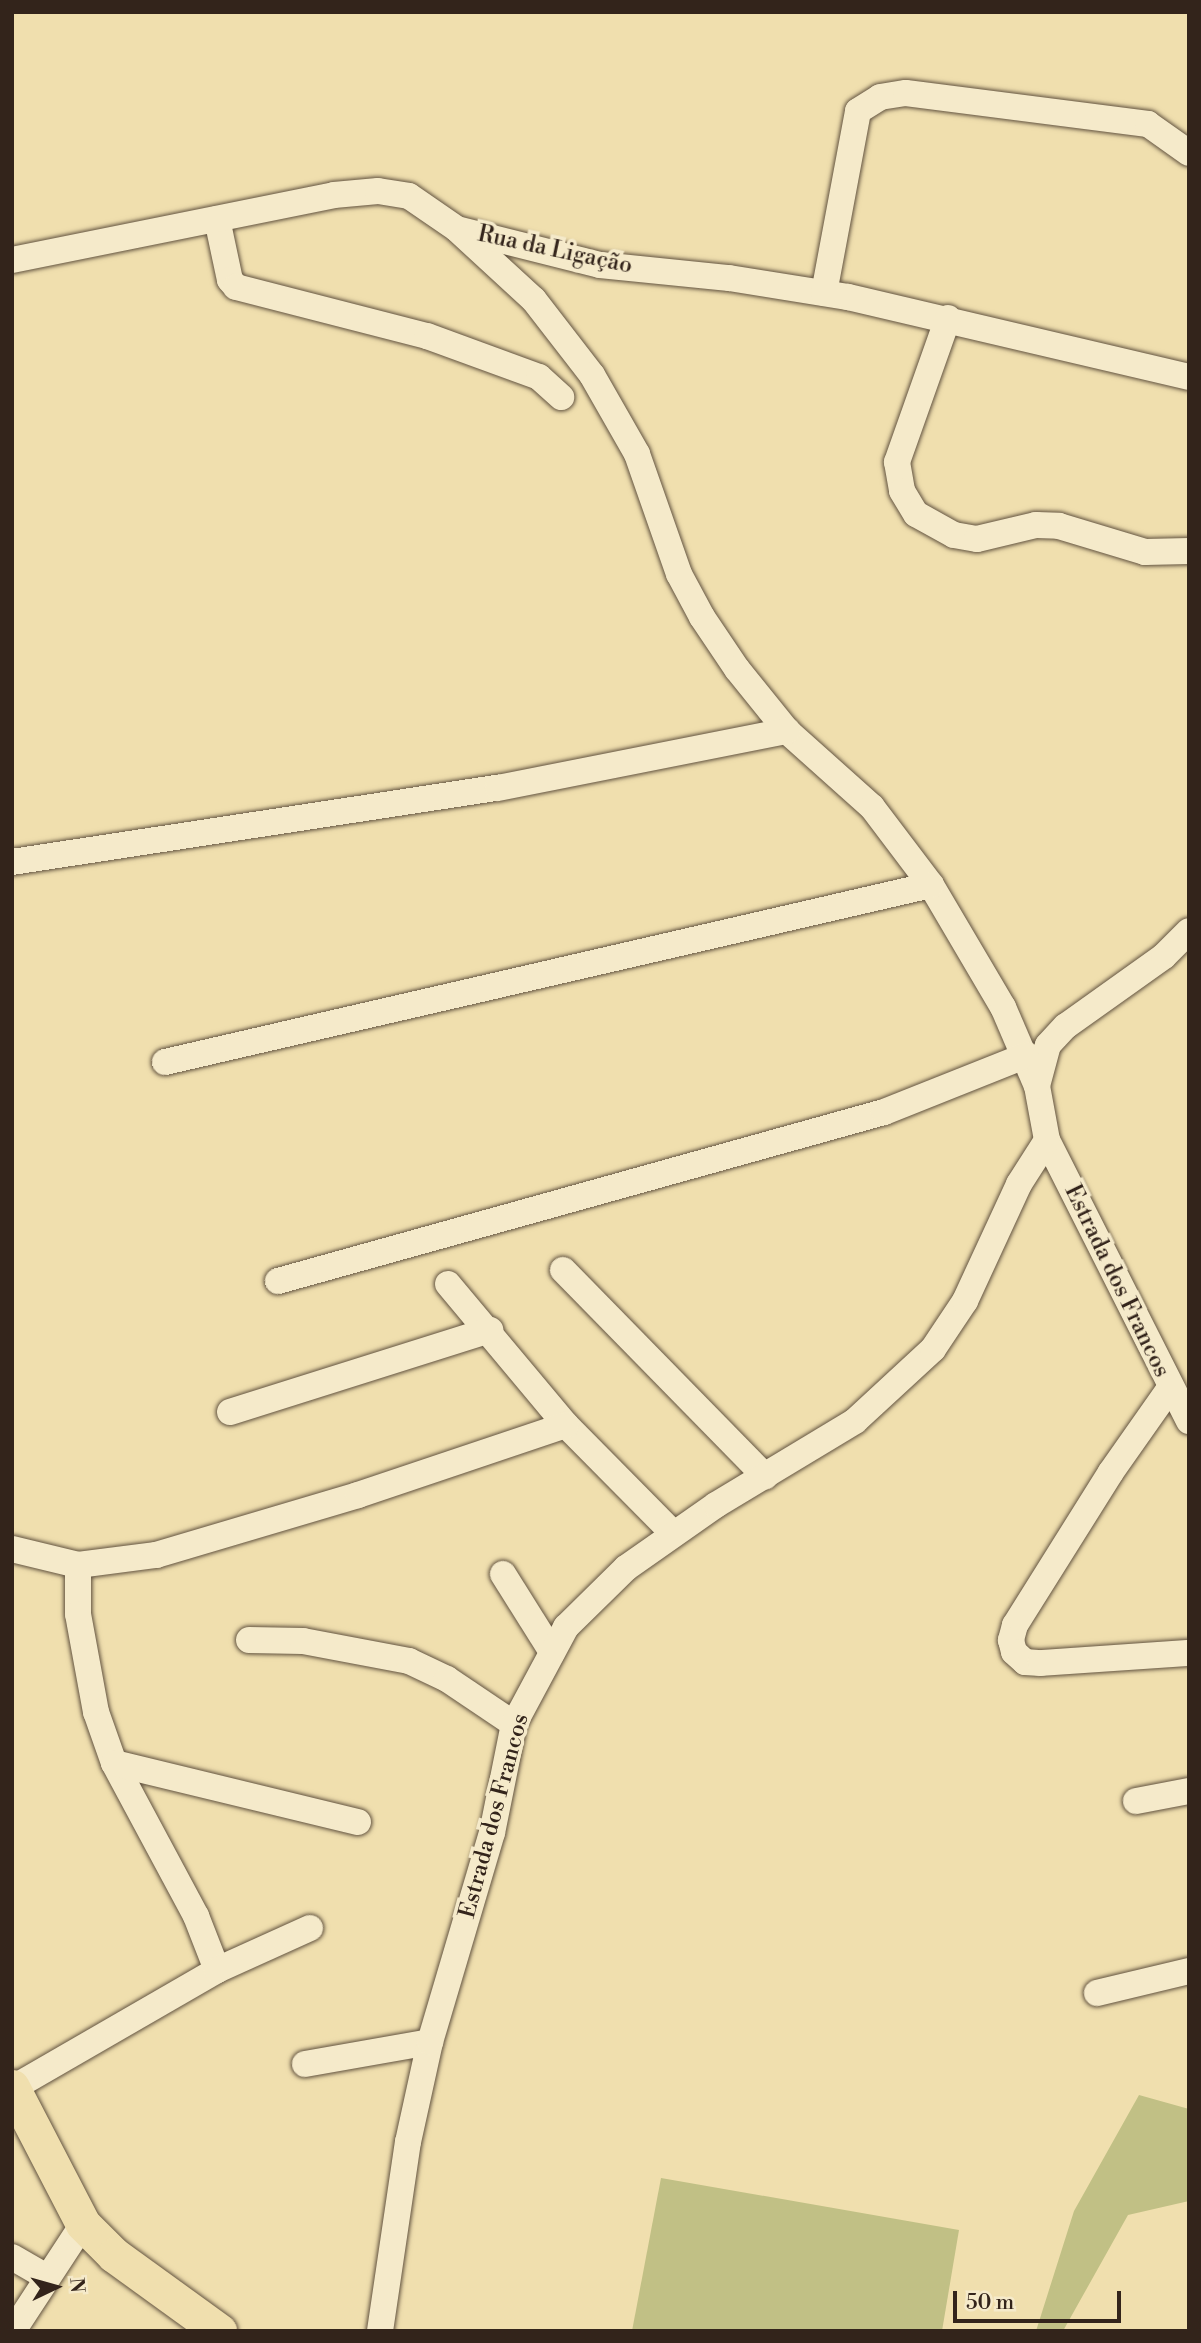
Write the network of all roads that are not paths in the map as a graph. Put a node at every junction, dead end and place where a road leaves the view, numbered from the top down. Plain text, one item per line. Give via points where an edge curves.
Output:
1 (1189, 153) edge
2 (217, 219) junction
3 (457, 229) junction
4 (12, 260) edge
5 (824, 293) junction
6 (948, 318) junction
7 (1189, 377) edge
8 (561, 397) dead end
9 (1189, 551) edge
10 (787, 731) junction
11 (12, 862) edge
12 (931, 885) junction
13 (1189, 931) edge
14 (1027, 1055) junction
15 (165, 1062) dead end
16 (1037, 1086) junction
17 (1047, 1139) junction
18 (563, 1270) dead end
19 (278, 1282) dead end
20 (448, 1284) dead end
21 (489, 1330) junction
22 (1170, 1388) junction
23 (230, 1412) dead end
24 (1189, 1422) edge
25 (566, 1425) junction
26 (765, 1476) junction
27 (673, 1533) junction
28 (12, 1549) edge
29 (78, 1565) junction
30 (503, 1574) dead end
31 (249, 1640) dead end
32 (552, 1652) junction
33 (1189, 1653) edge
34 (514, 1724) junction
35 (114, 1763) junction
36 (1189, 1791) edge
37 (1136, 1801) dead end
38 (358, 1822) dead end
39 (310, 1928) dead end
40 (218, 1970) junction
41 (1189, 1971) edge
42 (1097, 1993) dead end
43 (430, 2042) junction
44 (305, 2064) dead end
45 (12, 2087) edge
46 (83, 2224) junction
47 (12, 2258) edge
48 (45, 2276) junction
49 (13, 2331) edge
50 (219, 2331) edge
51 (380, 2331) edge

1 - 5 street via 1148,124 906,93 880,97 858,111
2 - 3 street, Rua da Ligação via 378,191 409,196
2 - 4 street, Rua da Ligação
2 - 8 street via 230,280 236,287 427,336 539,377
3 - 5 street, Rua da Ligação via 600,265
3 - 10 street via 534,300 592,375 637,454 679,573 702,617
5 - 6 street, Rua da Ligação
6 - 7 street, Rua da Ligação
6 - 9 street via 897,463 902,491 916,514 954,535 976,538 1036,525 1059,526 1145,552
10 - 11 street via 498,788
10 - 12 street via 872,807
12 - 14 street
12 - 15 street
13 - 16 street, Estrada dos Francos via 1164,956 1066,1026 1048,1045
14 - 16 street
14 - 19 street via 884,1112
16 - 17 street, Estrada dos Francos
17 - 22 street, Estrada dos Francos
17 - 26 street, Estrada dos Francos via 1019,1184 965,1301 933,1349 855,1421
18 - 26 street
20 - 21 street
21 - 23 street
21 - 25 street
22 - 24 street, Estrada dos Francos
22 - 33 street via 1111,1472 1015,1625 1011,1640 1014,1652 1025,1662
25 - 27 street
25 - 29 street via 255,1527 156,1555
26 - 27 street, Estrada dos Francos
27 - 32 street, Estrada dos Francos via 592,1598
28 - 29 street
29 - 35 street via 82,1651
30 - 32 street
31 - 34 street via 303,1641 409,1661 447,1679
32 - 34 street, Estrada dos Francos
34 - 43 street, Estrada dos Francos via 492,1833
35 - 38 street
35 - 40 street via 195,1916
36 - 37 street
39 - 40 street
40 - 45 street
41 - 42 street
43 - 44 street
43 - 51 street, Estrada dos Francos via 408,2142
45 - 46 main road
46 - 48 street
46 - 50 main road via 114,2255
47 - 48 street
48 - 49 street

